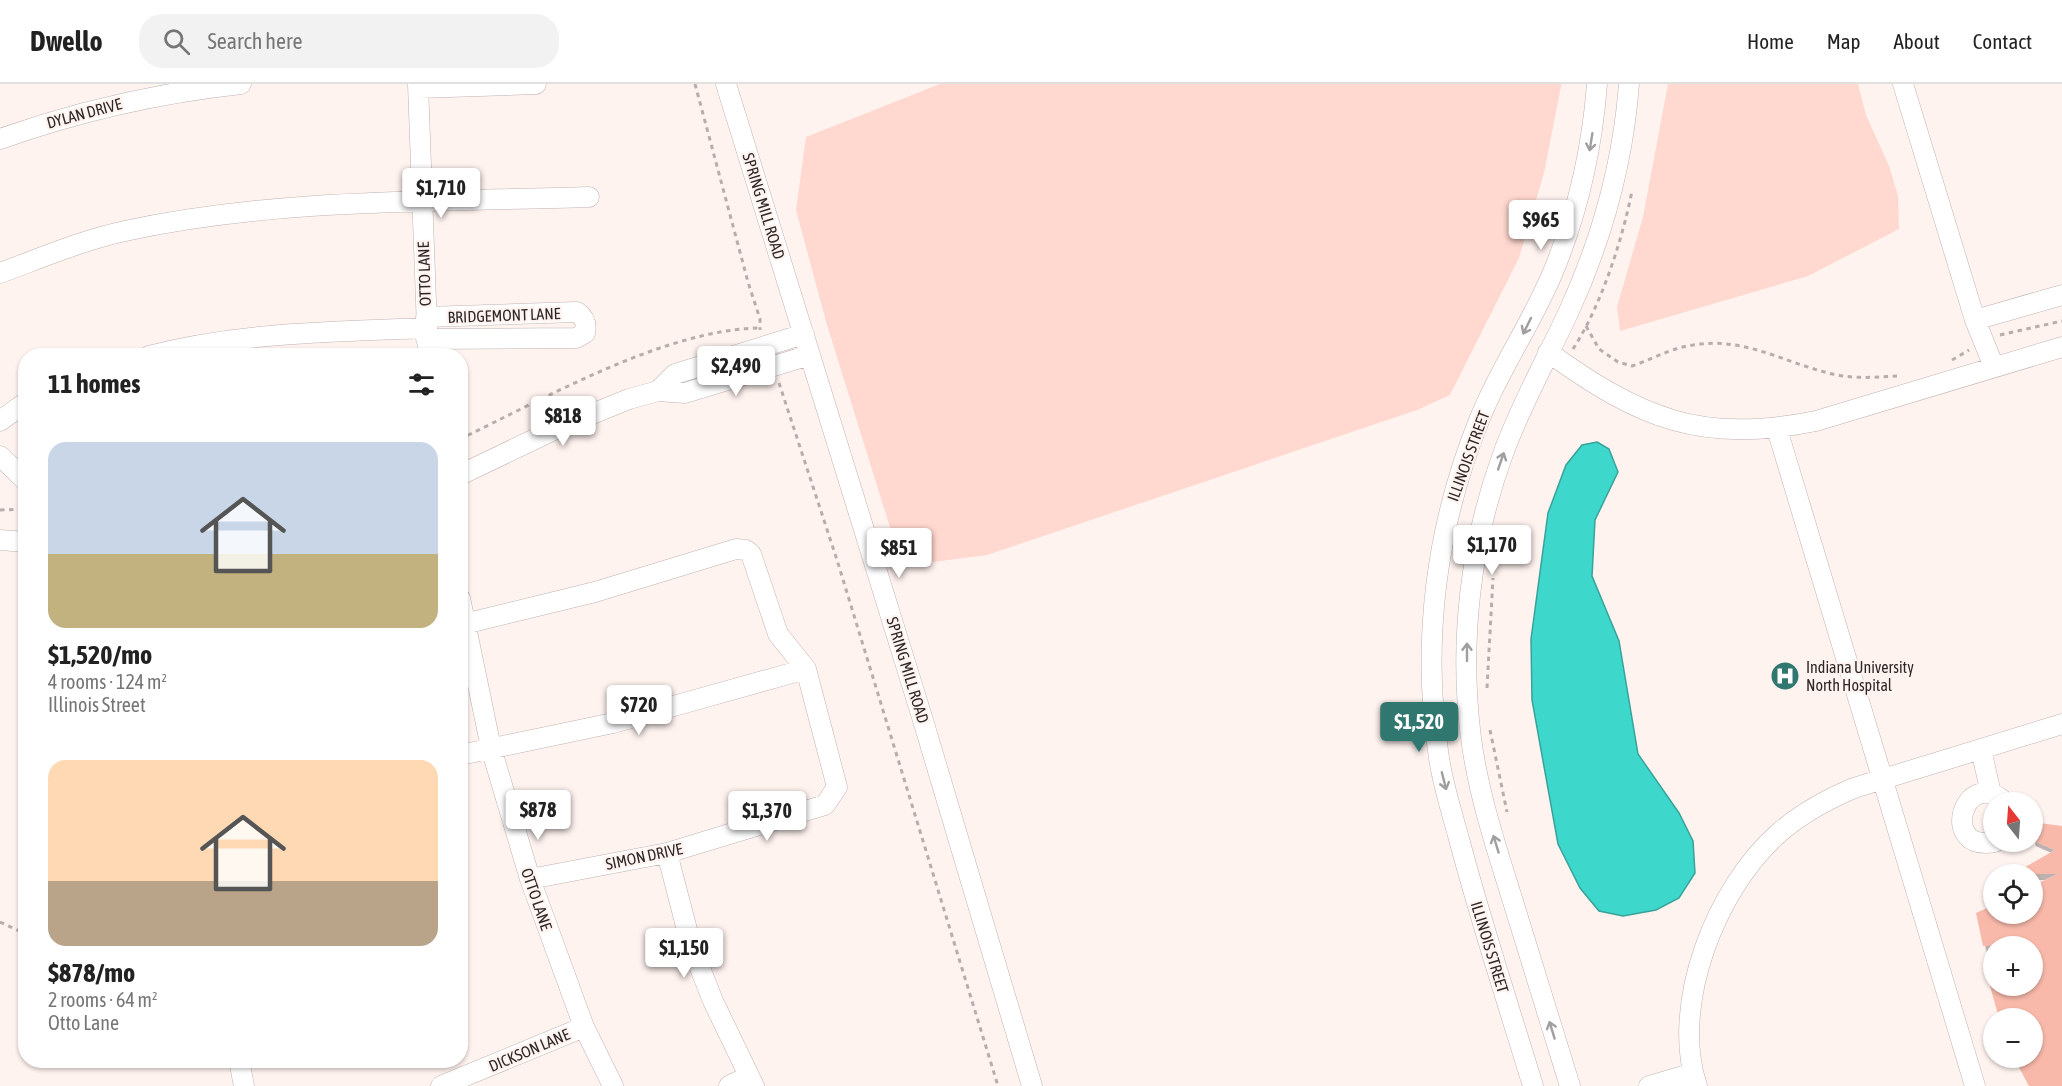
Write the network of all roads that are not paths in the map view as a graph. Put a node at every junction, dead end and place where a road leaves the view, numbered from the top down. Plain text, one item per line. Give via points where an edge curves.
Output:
1 (240, 84) edge
2 (536, 84) edge
3 (726, 84) edge
4 (1597, 84) edge
5 (1629, 84) edge
6 (1903, 84) edge
7 (472, 85) edge
8 (507, 85) edge
9 (418, 86) edge
10 (0, 139) edge
11 (589, 197) dead end
12 (422, 202) junction
13 (0, 273) edge
14 (2062, 296) edge
15 (548, 313) junction
16 (484, 315) junction
17 (1975, 320) junction
18 (804, 334) junction
19 (426, 335) edge
20 (535, 338) junction
21 (469, 339) junction
22 (2062, 347) edge
23 (186, 348) edge
24 (810, 356) junction
25 (1556, 357) junction
26 (1994, 367) junction
27 (658, 391) junction
28 (18, 408) edge
29 (0, 421) edge
30 (1777, 429) junction
31 (0, 456) edge
32 (468, 471) edge
33 (18, 473) edge
34 (0, 540) edge
35 (18, 541) edge
36 (468, 624) edge
37 (468, 647) edge
38 (806, 669) junction
39 (2062, 724) edge
40 (491, 748) junction
41 (1981, 749) junction
42 (468, 753) edge
43 (1882, 779) junction
44 (1996, 792) edge
45 (1983, 797) edge
46 (1983, 842) edge
47 (667, 853) junction
48 (530, 879) junction
49 (584, 1027) junction
50 (241, 1068) edge
51 (1695, 1079) edge
52 (752, 1081) edge
53 (244, 1086) edge
54 (441, 1086) edge
55 (613, 1086) edge
56 (729, 1086) edge
57 (1032, 1086) edge
58 (1533, 1086) edge
59 (1570, 1086) edge
60 (1649, 1086) edge
61 (1975, 1086) edge

1 - 10 street, DYLAN DRIVE via 129,101
2 - 8 street
3 - 18 street, SPRING MILL ROAD
4 -> 58 street, ILLINOIS STREET via 1589,152 1574,213 1553,273 1481,415 1458,475 1437,569 1431,633 1432,697 1439,760 1471,884
5 - 25 street, ILLINOIS STREET via 1619,162 1603,224
6 - 17 street
7 - 8 street
7 - 9 street
9 - 12 street, OTTO LANE
11 - 12 street
12 - 13 street via 325,204 223,214 124,231
12 - 19 street, OTTO LANE
14 - 17 street
15 - 16 street, BRIDGEMONT LANE
15 - 20 street
15 - 20 street, BRIDGEMONT LANE via 577,312 584,317 585,333 576,338
16 - 19 street, BRIDGEMONT LANE
16 - 21 street
17 - 26 street
18 - 24 street, SPRING MILL ROAD
18 - 27 street via 761,337 675,374
19 - 21 street, BRIDGEMONT LANE
19 - 23 street, BRIDGEMONT LANE via 254,337
20 - 21 street, BRIDGEMONT LANE
22 - 26 street
24 - 27 street via 685,393
24 - 57 street, SPRING MILL ROAD
25 - 30 street via 1611,394 1653,415 1684,425 1726,431
59 -> 25 street, ILLINOIS STREET via 1483,799 1471,738 1467,674 1468,611 1483,518 1513,427
26 - 30 street via 1816,421
27 - 32 street via 560,427
28 - 29 street
30 - 43 street
31 - 33 street
34 - 35 street
36 - 38 street via 605,589 736,549 746,550 752,554 778,634
37 - 40 street, OTTO LANE
38 - 40 street via 613,723
38 - 47 street, SIMON DRIVE via 837,787 825,805
39 - 41 street
40 - 42 street
40 - 48 street, OTTO LANE
41 - 43 street
41 - 44 street
43 - 51 street via 1828,800 1780,832 1728,898 1696,970 1688,1023 1690,1064
43 - 61 street
45 - 46 street via 1968,800 1961,815 1971,838
47 - 48 street, SIMON DRIVE
47 - 52 street via 695,954
48 - 49 street, OTTO LANE
49 - 54 street, DICKSON LANE
49 - 55 street, OTTO LANE
50 - 53 street
51 - 60 street
52 - 56 street

